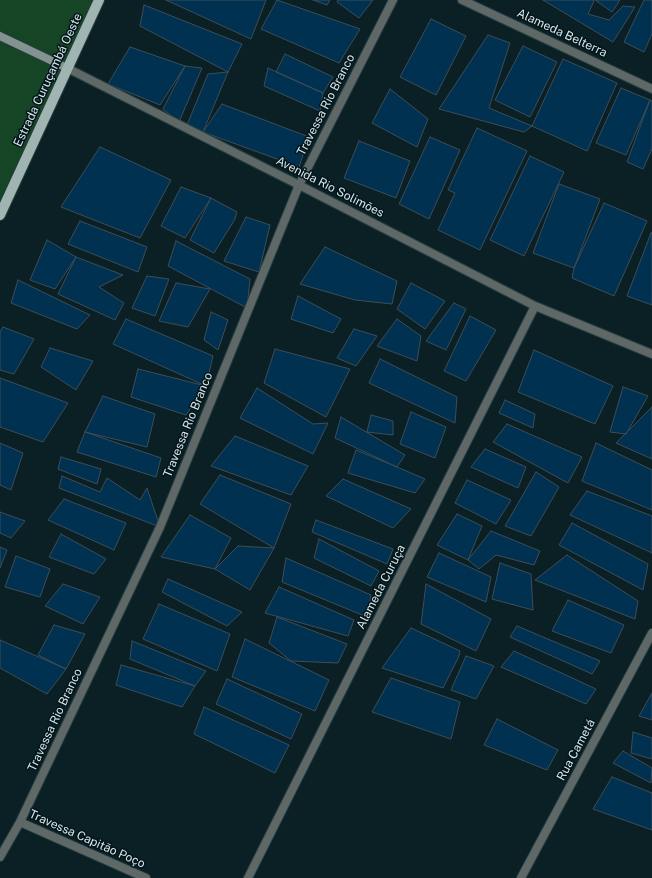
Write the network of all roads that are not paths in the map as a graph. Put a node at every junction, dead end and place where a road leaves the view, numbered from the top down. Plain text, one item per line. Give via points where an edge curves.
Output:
1 (100, 0) edge
2 (393, 0) edge
3 (462, 0) edge
4 (0, 36) edge
5 (67, 68) junction
6 (652, 89) edge
7 (299, 185) junction
8 (0, 215) edge
9 (535, 306) junction
10 (652, 354) edge
11 (652, 633) edge
12 (20, 822) junction
13 (0, 857) edge
14 (146, 878) edge
15 (248, 878) edge
16 (521, 878) edge

1 - 5 main road, Estrada Curuçambá Oeste
2 - 7 street, Travessa Rio Branco
3 - 6 street, Alameda Belterra
4 - 5 main road, Avenida Rio Solimões
5 - 7 street, Avenida Rio Solimões
5 - 8 main road, Estrada Curuçambá Oeste
7 - 9 street, Avenida Rio Solimões
7 - 12 street, Travessa Rio Branco via 160,527
9 - 10 street, Avenida Rio Solimões
9 - 15 street, Alameda Curuça
11 - 16 street, Rua Cametá
12 - 13 street, Travessa Rio Branco
12 - 14 street, Travessa Capitão Poço

